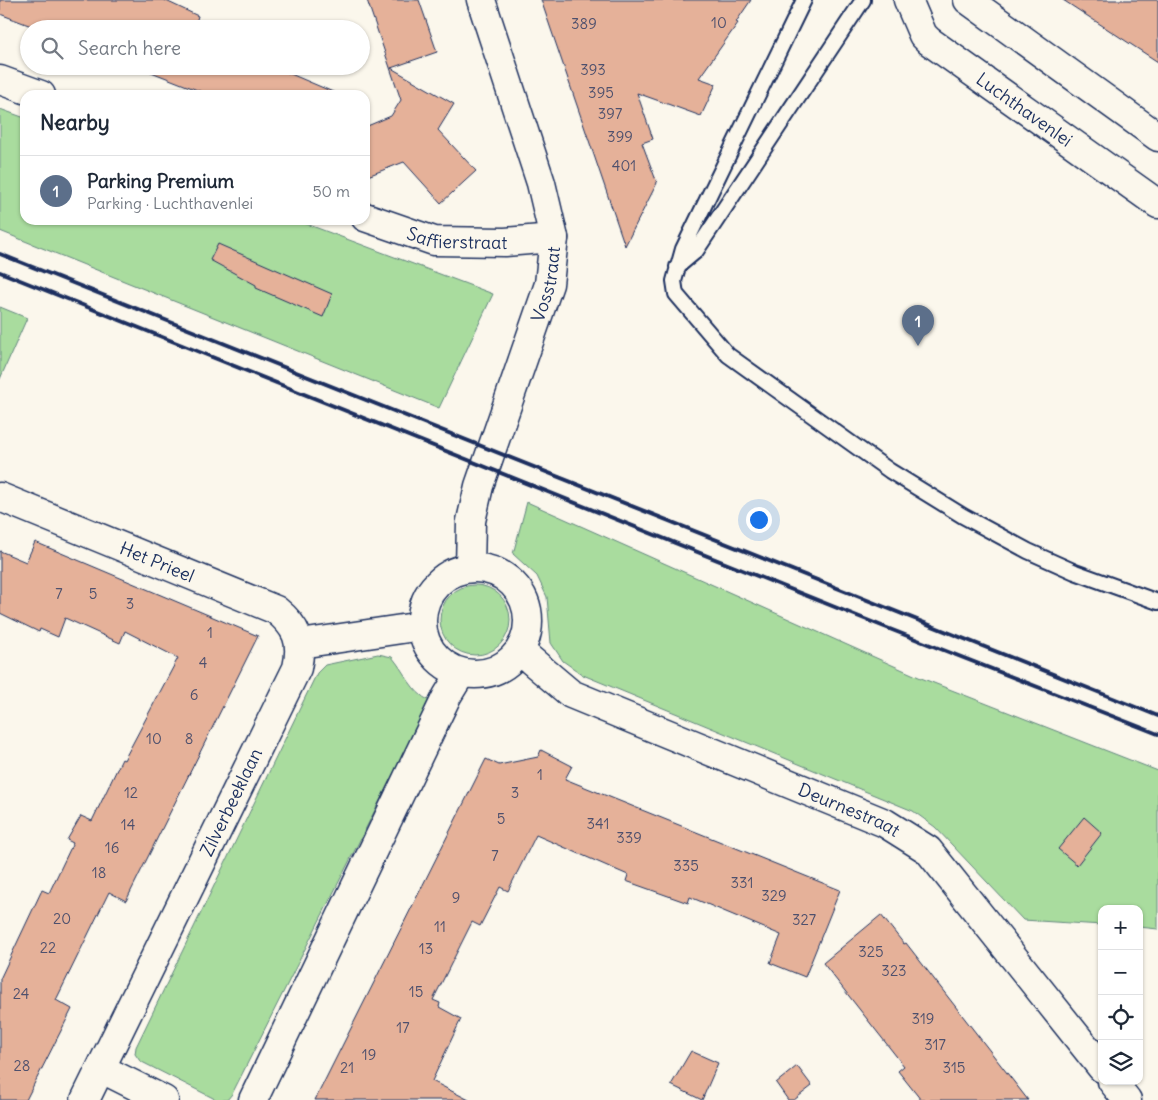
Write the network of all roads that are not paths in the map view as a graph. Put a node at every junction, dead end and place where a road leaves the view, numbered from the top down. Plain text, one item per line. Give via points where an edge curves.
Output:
1 (481, 0) edge
2 (804, 0) edge
3 (863, 0) edge
4 (908, 0) edge
5 (968, 0) edge
6 (0, 80) edge
7 (27, 90) edge
8 (1158, 137) edge
9 (1158, 204) edge
10 (370, 219) edge
11 (554, 238) junction
12 (676, 267) junction
13 (0, 497) edge
14 (470, 568) junction
15 (1158, 602) edge
16 (422, 626) junction
17 (300, 644) junction
18 (520, 651) junction
19 (461, 673) junction
20 (1098, 1063) edge
21 (102, 1070) junction
22 (1115, 1085) edge
23 (85, 1100) edge
24 (164, 1100) edge
25 (253, 1100) edge
26 (1127, 1100) edge

1 - 11 street, Vosstraat via 541,183
2 - 12 lane
3 - 12 lane via 696,251
4 - 9 street, Luchthavenlei via 923,35 929,41
5 - 8 street
6 - 7 street
10 - 11 street, Saffierstraat via 434,241 505,242
11 - 14 street, Vosstraat via 548,284 471,521
12 - 15 lane via 676,294 728,355 890,471 963,516 1028,550 1075,572
13 - 17 street, Het Prieel via 276,610 289,621
14 - 16 street via 450,574 434,587 424,605
14 - 18 street via 490,570 508,578 521,594 528,612 528,633
16 - 17 street
16 - 19 street via 434,656 446,667
17 - 21 street, Zilverbeeklaan via 296,668
18 - 19 street via 494,671 478,675
18 - 20 street, Deurnestraat via 571,694 885,823 928,850
19 - 25 street via 447,696
21 - 23 street, Zilverbeeklaan
21 - 24 street
22 - 26 street

